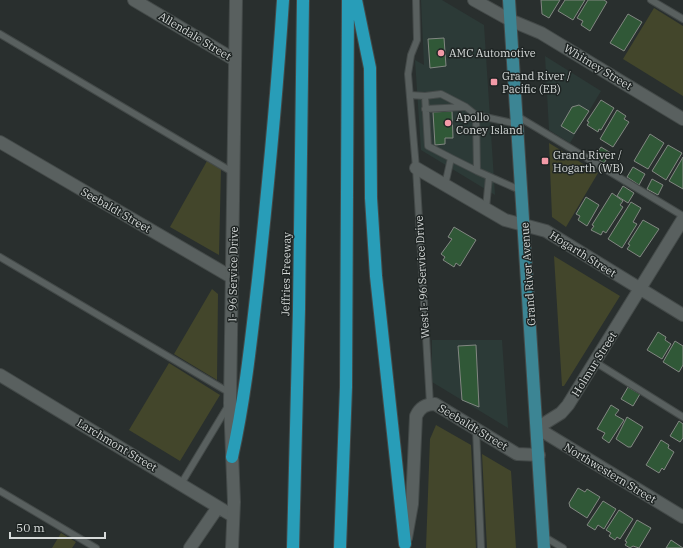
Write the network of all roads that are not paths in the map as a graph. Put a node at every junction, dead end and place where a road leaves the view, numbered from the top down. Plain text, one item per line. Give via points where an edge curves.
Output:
1 (134, 0) edge
2 (236, 0) edge
3 (283, 0) edge
4 (303, 0) edge
5 (348, 0) edge
6 (356, 0) edge
7 (416, 0) edge
8 (474, 0) edge
9 (509, 0) edge
10 (651, 0) edge
11 (683, 19) edge
12 (510, 20) junction
13 (0, 34) edge
14 (235, 60) junction
15 (410, 95) junction
16 (425, 96) junction
17 (466, 107) junction
18 (426, 109) junction
19 (476, 115) junction
20 (683, 119) edge
21 (517, 120) junction
22 (0, 142) edge
23 (451, 158) junction
24 (416, 168) junction
25 (477, 171) junction
26 (234, 173) junction
27 (489, 177) junction
28 (445, 185) junction
29 (522, 191) junction
30 (486, 208) junction
31 (683, 216) edge
32 (683, 219) edge
33 (524, 225) junction
34 (0, 257) edge
35 (233, 278) junction
36 (640, 290) junction
37 (683, 316) edge
38 (595, 362) junction
39 (0, 375) edge
40 (230, 398) junction
41 (430, 404) junction
42 (683, 417) edge
43 (537, 428) junction
44 (476, 429) junction
45 (539, 455) junction
46 (232, 457) junction
47 (181, 484) junction
48 (0, 491) edge
49 (218, 506) junction
50 (233, 516) junction
51 (683, 517) edge
52 (544, 542) edge
53 (405, 546) edge
54 (96, 548) edge
55 (190, 548) edge
56 (232, 548) edge
57 (293, 548) edge
58 (340, 548) edge
59 (481, 548) edge
60 (564, 548) edge

1 - 14 street, Allendale Street
2 - 14 street, I- 96 Service Drive
3 - 46 highway via 278,87 243,410
4 - 57 highway, Jeffries Freeway
5 - 58 highway via 346,387
6 - 53 highway via 370,68 371,198 376,276
7 - 15 lane, West I- 96 Service Drive via 417,40 408,74
8 - 12 street, Whitney Street
9 - 12 main road, Grand River Avenue
10 - 11 lane
12 - 20 street, Whitney Street via 541,33
12 - 21 main road, Grand River Avenue
13 - 26 lane
14 - 26 street, I- 96 Service Drive
15 - 16 lane
15 - 24 lane, West I- 96 Service Drive
16 - 17 lane via 441,94
16 - 18 lane
17 - 18 lane
17 - 19 lane
18 - 23 lane via 428,146
19 - 21 lane
19 - 25 lane
21 - 29 main road, Grand River Avenue
21 - 31 lane
22 - 35 street, Seebaldt Street
23 - 25 lane
23 - 28 lane
24 - 28 street, Hogarth Street
24 - 41 lane, West I- 96 Service Drive
25 - 27 lane
26 - 35 street, I- 96 Service Drive
27 - 29 lane
27 - 30 lane
28 - 30 street, Hogarth Street
29 - 33 main road, Grand River Avenue
30 - 33 street, Hogarth Street via 505,220
32 - 36 street, Holmur Street
33 - 36 street, Hogarth Street via 546,231
33 - 43 main road, Grand River Avenue
34 - 40 lane
35 - 40 street, I- 96 Service Drive
36 - 37 street, Hogarth Street
36 - 38 street, Holmur Street
38 - 42 lane
38 - 43 street, Holmur Street via 561,413
39 - 47 street, Larchmont Street
40 - 46 street, I- 96 Service Drive
40 - 47 lane
41 - 44 street, Seebaldt Street via 435,404
41 - 53 street via 421,408 416,416 412,504
43 - 45 main road, Grand River Avenue
43 - 51 street, Northwestern Street
44 - 45 street, Seebaldt Street via 517,454
44 - 59 lane
45 - 52 main road, Grand River Avenue
46 - 50 street, I- 96 Service Drive
47 - 49 street, Larchmont Street
48 - 54 lane
49 - 50 street, Larchmont Street
49 - 55 street
50 - 56 street, I- 96 Service Drive
52 - 60 lane

